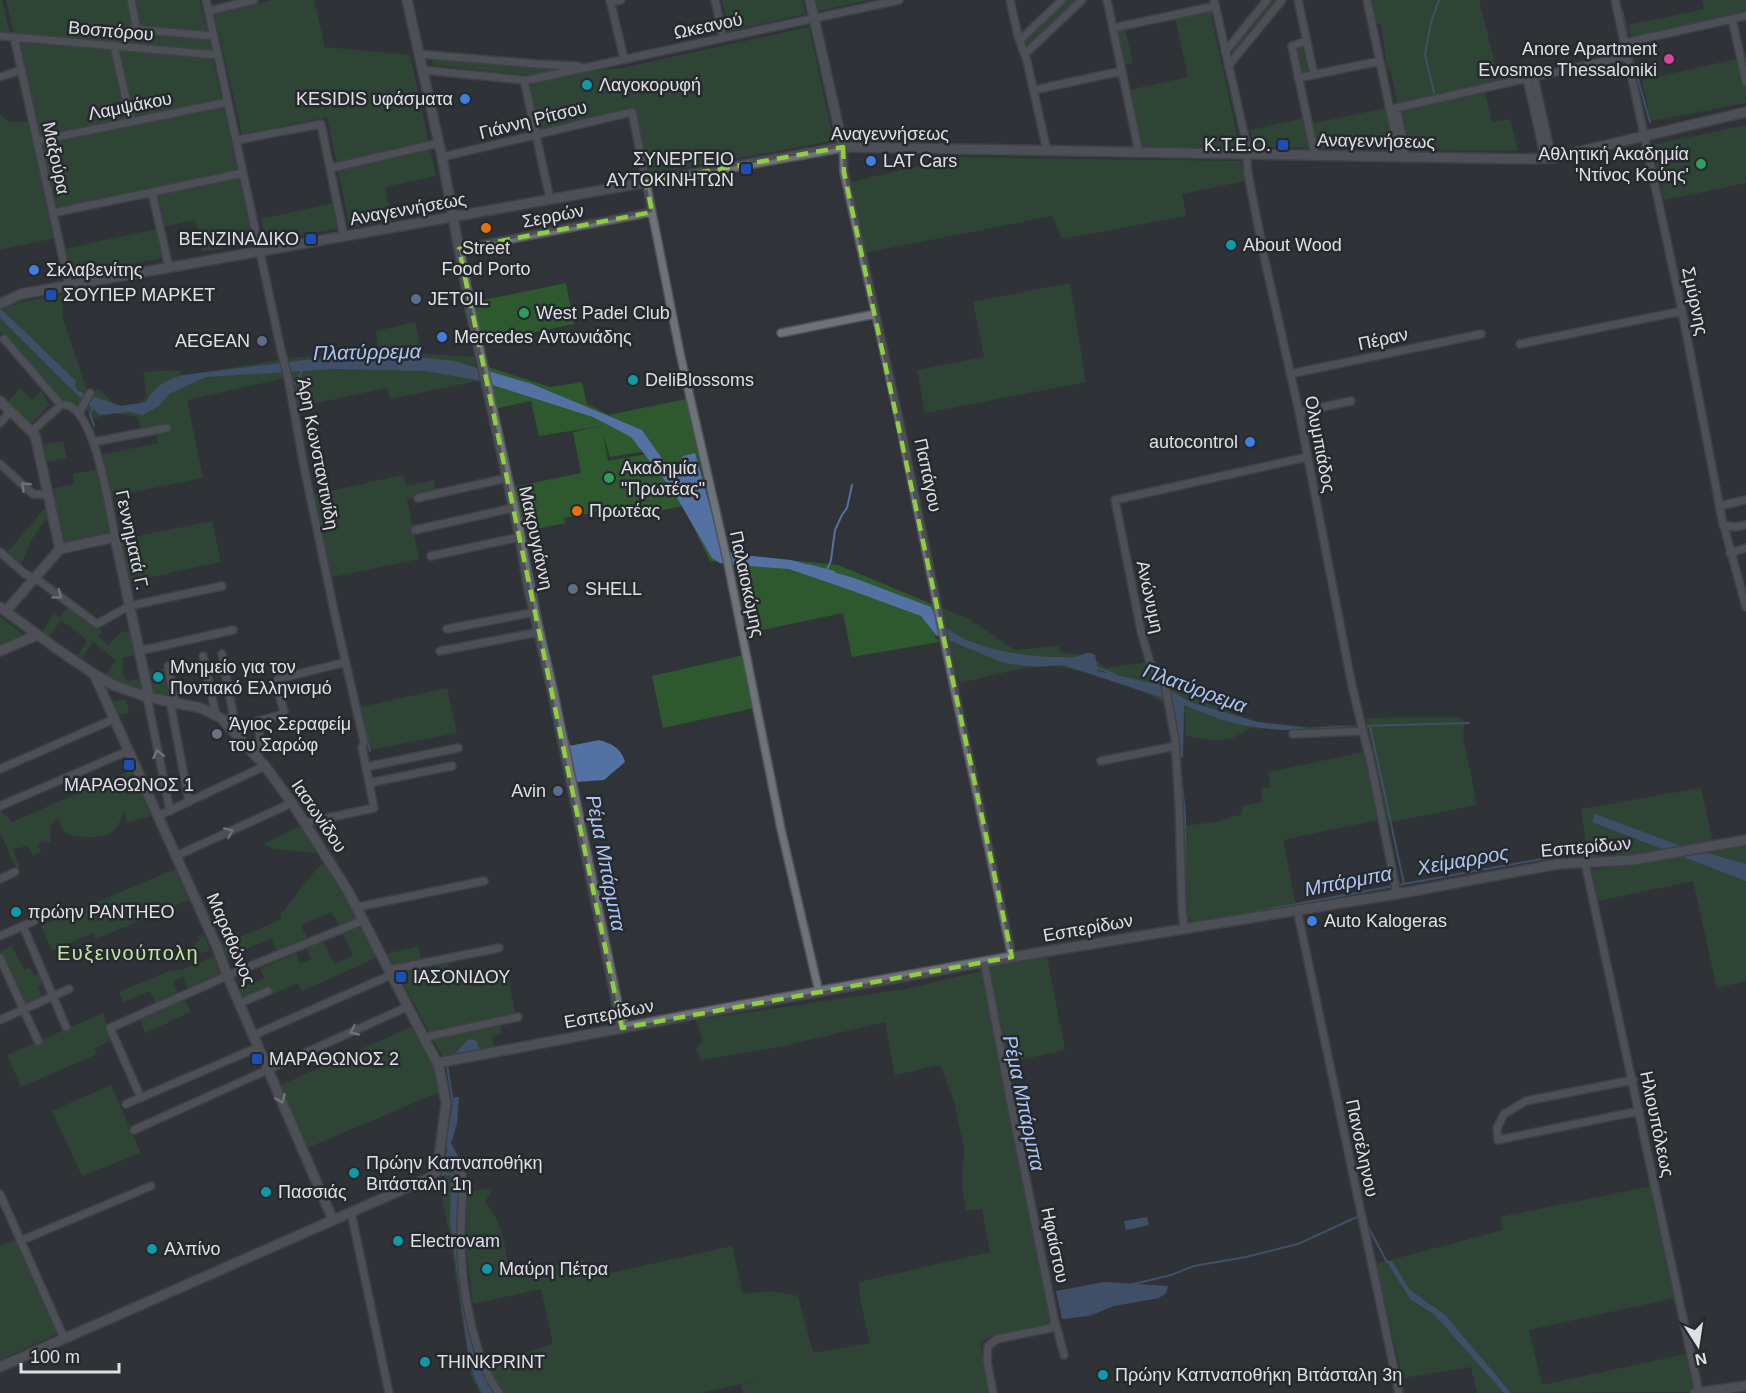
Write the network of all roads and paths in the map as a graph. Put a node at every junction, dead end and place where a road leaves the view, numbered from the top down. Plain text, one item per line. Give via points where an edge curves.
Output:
1 (131, 0) edge
2 (206, 0) edge
3 (254, 0) edge
4 (406, 0) edge
5 (621, 0) edge
6 (715, 0) edge
7 (810, 0) edge
8 (899, 0) edge
9 (1010, 0) edge
10 (1062, 0) edge
11 (1082, 0) edge
12 (1107, 0) edge
13 (1267, 0) edge
14 (1282, 0) edge
15 (1298, 0) edge
16 (1367, 0) edge
17 (1615, 0) edge
18 (610, 1) edge
19 (1215, 3) edge
20 (866, 4) edge
21 (208, 11) junction
22 (1746, 16) edge
23 (815, 19) junction
24 (1732, 19) junction
25 (1113, 28) junction
26 (0, 36) edge
27 (214, 36) junction
28 (14, 38) junction
29 (723, 38) junction
30 (1020, 40) junction
31 (1306, 41) junction
32 (1624, 43) junction
33 (114, 46) junction
34 (1226, 52) junction
35 (418, 54) junction
36 (1025, 54) junction
37 (219, 55) junction
38 (1627, 56) junction
39 (624, 58) junction
40 (1380, 61) junction
41 (586, 66) junction
42 (1228, 66) junction
43 (21, 70) junction
44 (422, 70) junction
45 (1122, 71) junction
46 (1314, 75) junction
47 (0, 77) edge
48 (1298, 78) junction
49 (1531, 78) junction
50 (521, 80) junction
51 (1746, 82) edge
52 (1034, 90) junction
53 (228, 102) junction
54 (1391, 109) junction
55 (632, 112) joint
56 (1746, 112) edge
57 (131, 121) junction
58 (536, 135) junction
59 (1645, 135) junction
60 (237, 140) junction
61 (37, 141) junction
62 (439, 143) junction
63 (843, 147) junction
64 (1047, 151) junction
65 (1139, 153) junction
66 (1248, 154) junction
67 (1315, 156) junction
68 (442, 158) junction
69 (1403, 158) junction
70 (1548, 158) junction
71 (331, 168) junction
72 (243, 174) junction
73 (646, 182) junction
74 (152, 192) junction
75 (550, 200) junction
76 (652, 212) junction
77 (53, 213) junction
78 (453, 217) junction
79 (344, 237) junction
80 (459, 249) junction
81 (260, 251) junction
82 (169, 268) junction
83 (69, 286) junction
84 (3, 302) edge
85 (1682, 311) junction
86 (875, 314) junction
87 (781, 333) dead end
88 (1481, 334) dead end
89 (4, 339) dead end
90 (1520, 344) dead end
91 (1290, 374) junction
92 (90, 393) dead end
93 (0, 401) edge
94 (1351, 401) dead end
95 (61, 405) junction
96 (10, 411) junction
97 (1299, 412) junction
98 (79, 413) junction
99 (0, 423) edge
100 (167, 428) dead end
101 (32, 431) junction
102 (93, 442) junction
103 (1308, 458) junction
104 (2, 469) edge
105 (507, 478) junction
106 (49, 495) junction
107 (418, 498) dead end
108 (1746, 500) edge
109 (1719, 506) junction
110 (513, 508) junction
111 (1723, 525) junction
112 (1746, 525) edge
113 (415, 530) dead end
114 (115, 537) junction
115 (520, 537) junction
116 (1746, 548) edge
117 (60, 549) junction
118 (0, 552) edge
119 (1731, 554) junction
120 (431, 556) dead end
121 (34, 578) junction
122 (222, 586) dead end
123 (129, 606) junction
124 (1746, 607) edge
125 (3, 609) edge
126 (535, 612) junction
127 (18, 620) junction
128 (447, 629) dead end
129 (233, 630) dead end
130 (539, 632) junction
131 (38, 635) junction
132 (17, 644) junction
133 (0, 651) edge
134 (139, 651) junction
135 (440, 651) dead end
136 (222, 654) dead end
137 (203, 656) dead end
138 (346, 662) junction
139 (168, 666) dead end
140 (94, 674) junction
141 (113, 685) junction
142 (103, 695) junction
143 (148, 697) junction
144 (173, 702) junction
145 (216, 715) junction
146 (114, 718) junction
147 (227, 723) junction
148 (1363, 731) junction
149 (1293, 734) dead end
150 (1176, 746) junction
151 (458, 748) dead end
152 (128, 751) junction
153 (256, 756) junction
154 (1101, 761) dead end
155 (265, 766) junction
156 (452, 766) dead end
157 (366, 767) junction
158 (0, 769) edge
159 (369, 783) junction
160 (189, 802) junction
161 (292, 803) junction
162 (0, 806) edge
163 (170, 811) junction
164 (158, 816) junction
165 (304, 823) junction
166 (1746, 840) edge
167 (176, 856) junction
168 (1585, 863) junction
169 (15, 872) dead end
170 (0, 879) edge
171 (484, 881) dead end
172 (1397, 894) junction
173 (358, 907) junction
174 (1297, 909) junction
175 (364, 920) junction
176 (34, 921) dead end
177 (22, 926) junction
178 (1184, 928) junction
179 (0, 936) edge
180 (499, 948) dead end
181 (1012, 957) junction
182 (0, 958) edge
183 (984, 962) junction
184 (390, 973) junction
185 (227, 975) junction
186 (69, 988) dead end
187 (268, 991) dead end
188 (819, 992) junction
189 (53, 995) junction
190 (240, 1003) junction
191 (407, 1007) junction
192 (24, 1009) junction
193 (518, 1017) dead end
194 (0, 1020) edge
195 (66, 1027) dead end
196 (621, 1028) junction
197 (252, 1030) junction
198 (424, 1039) junction
199 (38, 1041) dead end
200 (259, 1047) junction
201 (437, 1064) junction
202 (269, 1069) junction
203 (1633, 1080) junction
204 (141, 1098) junction
205 (126, 1104) dead end
206 (1639, 1111) junction
207 (134, 1130) dead end
208 (438, 1165) junction
209 (151, 1186) dead end
210 (0, 1194) edge
211 (351, 1212) junction
212 (333, 1220) junction
213 (20, 1241) junction
214 (1055, 1322) junction
215 (64, 1338) junction
216 (1064, 1355) dead end
217 (0, 1367) edge
218 (1746, 1386) edge
219 (389, 1393) edge
220 (499, 1393) edge
221 (993, 1393) edge
222 (1399, 1393) edge
223 (1697, 1393) edge

1 - 27 street, Βοσπόρου via 134,29
2 - 21 street, Άρη Κωνσταντινίδη
3 - 21 street
4 - 35 street, Μακρυγιάννη
5 - 18 street
6 - 29 street
7 - 23 street, Παπάγου
8 - 20 street, Ωκεανού
9 - 30 street
10 - 30 street
11 - 36 street
12 - 25 street
13 - 34 street
14 - 42 street
15 - 31 street
16 - 40 street
17 - 32 street, Σμύρνης
18 - 39 street
19 - 25 street
19 - 34 street, Ολυμπιάδος
20 - 23 street, Ωκεανού
21 - 27 street, Άρη Κωνσταντινίδη
22 - 24 street
23 - 29 street, Ωκεανού
23 - 63 street, Παπάγου
24 - 32 street
24 - 51 street
25 - 45 street
26 - 28 street, Βοσπόρου
27 - 37 street, Άρη Κωνσταντινίδη
28 - 33 street, Βοσπόρου
28 - 43 street, Μαξούρα
29 - 39 street, Ωκεανού
30 - 36 street
31 - 46 street
31 - 48 street via 1292,46
32 - 38 street, Σμύρνης
33 - 37 street, Βοσπόρου
33 - 57 street
34 - 42 street, Ολυμπιάδος
35 - 41 street
35 - 44 street, Μακρυγιάννη
36 - 52 street
37 - 53 street, Άρη Κωνσταντινίδη
38 - 49 street
38 - 59 street, Σμύρνης
39 - 41 street, Ωκεανού
40 - 46 street
40 - 54 street
41 - 50 street, Ωκεανού
42 - 66 street, Ολυμπιάδος
43 - 47 street
43 - 61 street, Μαξούρα
44 - 50 street
44 - 62 street, Μακρυγιάννη
45 - 52 street
45 - 65 street
46 - 48 street
48 - 67 street
49 - 54 street
49 - 70 street
50 - 58 street
52 - 64 street
53 - 57 street, Λαμψάκου
53 - 60 street, Άρη Κωνσταντινίδη
54 - 69 street via 1398,116
55 - 58 street, Γιάννη Ρίτσου
55 - 73 street, Παλαιοκώμης
56 - 59 street, Αναγεννήσεως
57 - 61 street, Λαμψάκου
58 - 68 street, Γιάννη Ρίτσου
58 - 75 street
59 - 70 street, Αναγεννήσεως
59 - 85 street, Σμύρνης
60 - 71 street via 321,124
60 - 72 street, Άρη Κωνσταντινίδη
61 - 77 street, Μαξούρα
62 - 68 street, Μακρυγιάννη
62 - 71 street
63 - 64 street, Αναγεννήσεως
63 - 73 street, Αναγεννήσεως
63 - 86 street, Παπάγου via 844,172
64 - 65 street, Αναγεννήσεως
65 - 66 street, Αναγεννήσεως
66 - 67 street, Αναγεννήσεως
66 - 91 street, Ολυμπιάδος via 1250,181
67 - 69 street, Αναγεννήσεως
68 - 78 street, Μακρυγιάννη
69 - 70 street, Αναγεννήσεως
71 - 79 street
72 - 74 street
72 - 81 street, Άρη Κωνσταντινίδη
73 - 75 street, Αναγεννήσεως
73 - 76 street, Παλαιοκώμης
74 - 77 street
74 - 82 street
75 - 78 street, Αναγεννήσεως
76 - 80 street, Σερρών
76 - 188 street, Παλαιοκώμης via 781,829
77 - 83 street, Μαξούρα
78 - 79 street, Αναγεννήσεως
78 - 80 street, Μακρυγιάννη
79 - 81 street, Αναγεννήσεως
80 - 105 street, Μακρυγιάννη
81 - 82 street, Αναγεννήσεως
81 - 138 street, Άρη Κωνσταντινίδη
82 - 83 street, Αναγεννήσεως
83 - 84 street, Αναγεννήσεως via 21,294
85 - 90 street
85 - 109 street, Σμύρνης
86 - 87 street
86 - 181 street, Παπάγου
88 - 91 street, Πέραν
89 - 95 street
91 - 97 street, Ολυμπιάδος
92 - 98 street
93 - 96 street
94 - 97 street
95 - 98 street via 69,405
95 - 101 street
96 - 99 street
96 - 101 street
97 - 103 street, Ολυμπιάδος
98 - 102 street, Γεννηματά Γ.
100 - 102 street
101 - 106 street
102 - 114 street, Γεννηματά Γ.
103 - 148 street, Ολυμπιάδος
103 - 150 street, Ανώνυμη via 1115,500 1141,631 1149,660 1165,685
106 -> 104 street via 33,494
105 - 107 street
105 - 110 street, Μακρυγιάννη
106 - 117 street
108 - 109 street
109 - 111 street, Σμύρνης
110 - 113 street
110 - 115 street, Μακρυγιάννη
111 - 112 street
111 - 119 street, Σμύρνης
114 - 117 street
114 - 123 street, Γεννηματά Γ.
115 - 120 street
115 - 126 street, Μακρυγιάννη
116 - 119 street
117 - 121 street
118 - 121 street
119 - 124 street, Σμύρνης
121 -> 123 street via 97,624
121 - 125 street
122 - 123 street
123 - 134 street, Γεννηματά Γ.
125 - 127 street, Ιασωνίδου
126 - 128 street
126 - 130 street, Μακρυγιάννη
127 - 131 street, Ιασωνίδου
127 - 132 street via 22,634
129 - 134 street
130 - 135 street
130 - 196 street, Μακρυγιάννη
131 - 132 street
131 - 140 street, Ιασωνίδου
132 - 133 street
134 - 143 street, Γεννηματά Γ.
136 - 147 street via 233,714
137 - 145 street
138 - 153 street via 278,679 284,711 258,721 261,749
138 - 157 street, Άρη Κωνσταντινίδη
139 - 144 street
140 - 141 street, Ιασωνίδου
140 - 142 street, Μαραθώνος
141 - 142 street via 104,688
141 - 143 street, Ιασωνίδου
142 - 146 street, Μαραθώνος
143 - 144 street, Ιασωνίδου
163 -> 143 street
144 - 145 street, Ιασωνίδου
144 - 160 street
145 - 147 street, Ιασωνίδου
146 - 152 street, Μαραθώνος
146 - 158 street
147 - 153 street, Ιασωνίδου
148 - 149 street
148 - 172 street, Ολυμπιάδος
150 - 154 street
150 - 178 street, Ανώνυμη
151 - 157 street
152 - 162 street
152 - 164 street, Μαραθώνος
153 - 155 street, Ιασωνίδου
155 - 160 street
155 - 161 street, Ιασωνίδου
156 - 159 street
157 - 159 street, Άρη Κωνσταντινίδη
159 - 165 street, Άρη Κωνσταντινίδη via 374,808
160 - 163 street
161 - 165 street, Ιασωνίδου
167 -> 161 street
163 - 164 street
164 - 167 street, Μαραθώνος
165 - 173 street, Ιασωνίδου
166 - 168 street, Εσπερίδων via 1646,858
167 - 185 street, Μαραθώνος
168 - 172 street, Εσπερίδων via 1548,866
168 - 203 street, Ηλιουπόλεως
169 - 170 street
171 - 173 street
172 - 174 street, Εσπερίδων
173 - 175 street, Ιασωνίδου
174 - 178 street, Εσπερίδων
174 - 222 street, Πανσέληνου
175 - 184 street, Ιασωνίδου
175 - 185 street
176 - 177 street
177 - 179 street
177 - 189 street
178 - 181 street, Εσπερίδων
180 - 184 street
181 - 183 street, Εσπερίδων
182 - 192 street
183 - 188 street, Εσπερίδων
183 - 214 street, Ηφαίστου
184 - 191 street, Ιασωνίδου
184 - 197 street
185 - 190 street, Μαραθώνος
185 - 204 street via 110,1028
186 - 189 street
187 - 190 street
188 - 196 street, Εσπερίδων
189 - 192 street
189 - 195 street
190 - 197 street, Μαραθώνος
191 - 198 street, Ιασωνίδου
191 -> 202 street
192 - 194 street
192 - 199 street
193 - 198 street
196 - 201 street, Εσπερίδων
197 - 200 street, Μαραθώνος
198 - 201 street, Ιασωνίδου
200 - 202 street, Μαραθώνος
200 - 204 street
201 - 208 street, Ιασωνίδου via 446,1103
202 - 207 street
202 -> 212 street, Μαραθώνος
203 - 206 street, Ηλιουπόλεως
203 - 206 street via 1526,1101 1504,1114 1499,1121 1498,1140
204 - 205 street
206 - 223 street, Ηλιουπόλεως
208 - 211 street via 431,1177
208 - 220 street via 452,1167 462,1175 460,1241 467,1302 481,1362
209 - 213 street
210 - 213 street
211 - 212 street
211 - 219 street
212 - 215 street
213 - 215 street
214 - 216 street, Ηφαίστου
214 - 221 street via 1051,1328 997,1339 988,1346
215 - 217 street
218 - 223 street

